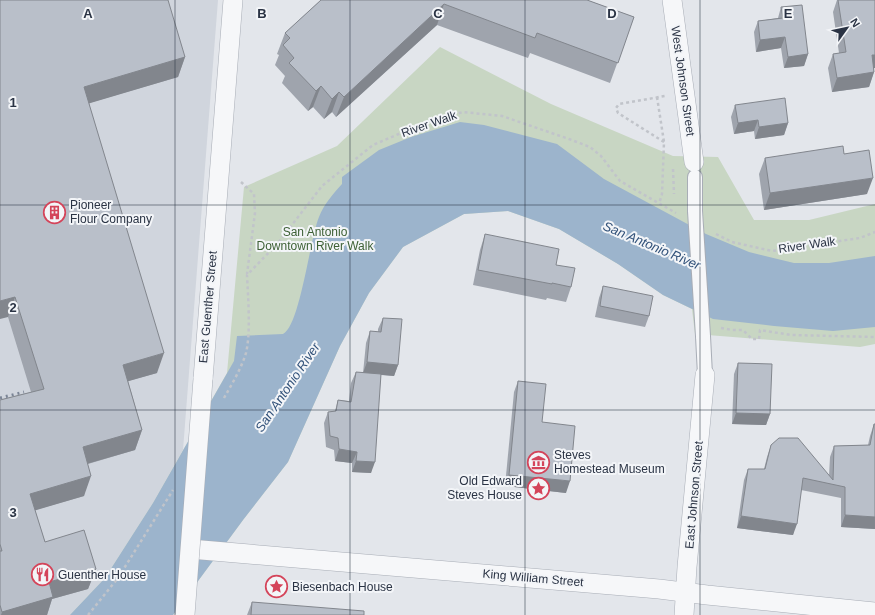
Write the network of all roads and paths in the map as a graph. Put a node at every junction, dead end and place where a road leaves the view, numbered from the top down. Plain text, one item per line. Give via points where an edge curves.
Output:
1 (233, 0) edge
2 (672, 0) edge
3 (685, 93) junction
4 (657, 97) junction
5 (664, 142) junction
6 (694, 170) joint
7 (220, 174) junction
8 (660, 204) junction
9 (678, 214) dead end
10 (711, 232) dead end
11 (875, 232) edge
12 (247, 275) junction
13 (720, 328) dead end
14 (248, 334) dead end
15 (875, 337) edge
16 (705, 375) joint
17 (190, 548) junction
18 (686, 592) junction
19 (875, 612) edge
20 (185, 615) edge
21 (684, 615) edge

1 - 7 street, East Guenther Street
2 - 3 street, West Johnson Street
3 - 4 path
3 - 6 street, West Johnson Street
4 - 5 path
4 - 5 path via 619,104 616,108 618,113
5 - 8 path
6 - 16 street, bridge
7 - 12 path via 238,179 254,194 252,250
7 - 17 street, East Guenther Street, bridge
8 - 9 path, River Walk
8 - 12 path, River Walk via 620,181 601,156 590,148 502,116 463,112 422,124 373,146 322,186 278,243
10 - 11 path, River Walk via 732,242 772,251 860,238
12 - 14 path
13 - 15 path via 743,330 752,339 759,339 760,330 791,336
16 - 18 street, East Johnson Street
17 - 18 street, King William Street
17 - 20 street, East Guenther Street, bridge
18 - 19 street, King William Street
18 - 21 street, East Johnson Street

